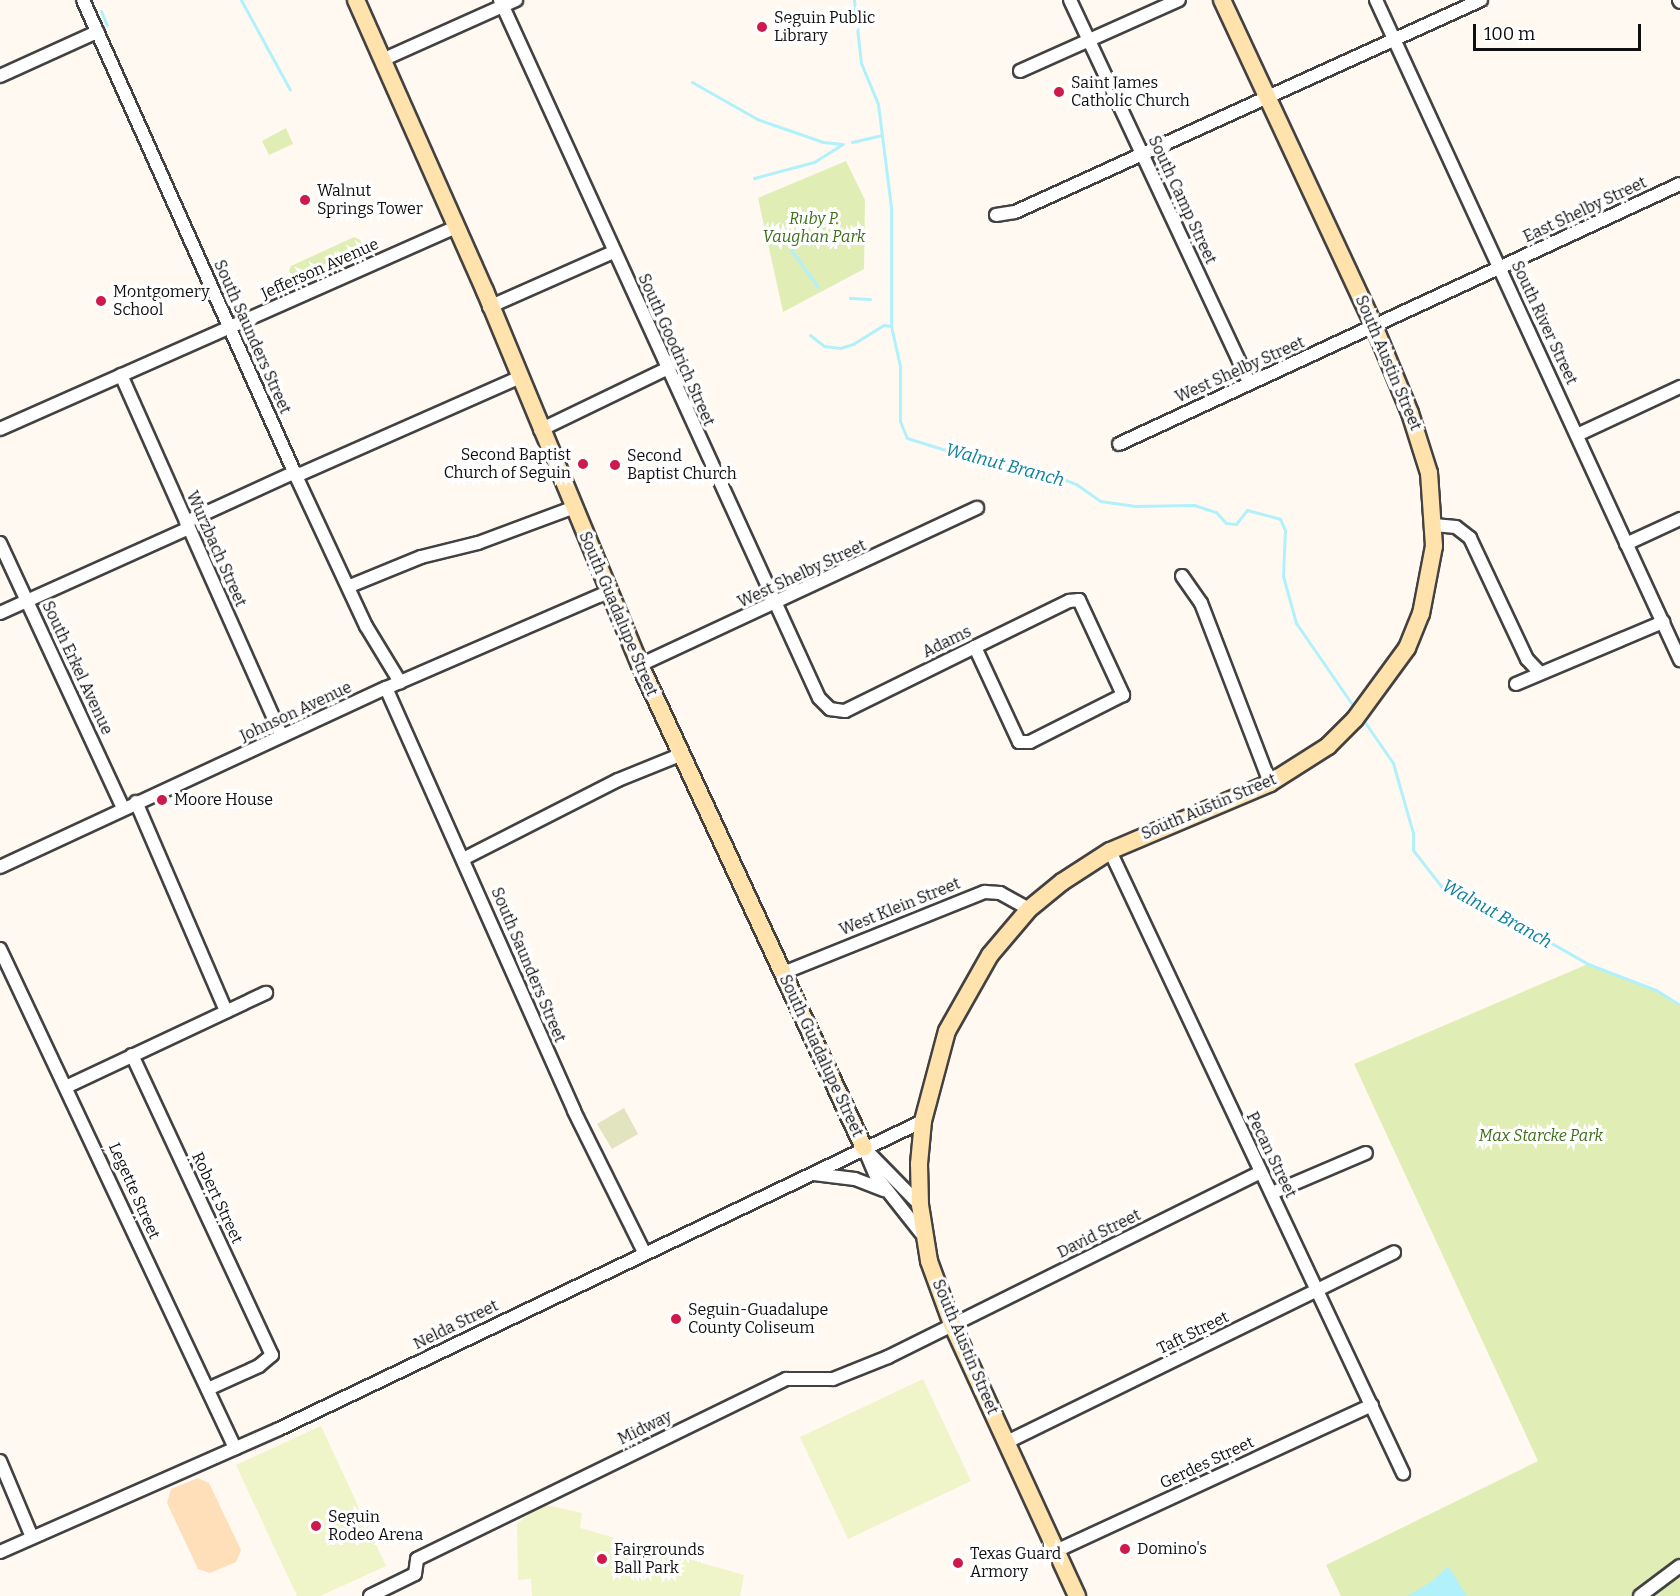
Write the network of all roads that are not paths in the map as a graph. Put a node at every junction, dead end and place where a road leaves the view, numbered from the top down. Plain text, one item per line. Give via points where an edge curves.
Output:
1 (83, 0) edge
2 (356, 0) edge
3 (516, 0) edge
4 (1070, 0) edge
5 (1179, 0) edge
6 (1222, 0) edge
7 (1376, 0) edge
8 (1481, 0) edge
9 (501, 3) edge
10 (97, 32) junction
11 (1088, 39) junction
12 (1395, 40) junction
13 (382, 60) junction
14 (1020, 71) dead end
15 (0, 76) edge
16 (1268, 98) junction
17 (1143, 155) junction
18 (1680, 184) edge
19 (996, 215) dead end
20 (456, 227) junction
21 (613, 252) junction
22 (1501, 269) junction
23 (489, 307) junction
24 (230, 327) junction
25 (1375, 327) junction
26 (666, 369) junction
27 (121, 375) junction
28 (518, 378) junction
29 (1249, 382) junction
30 (1680, 387) edge
31 (0, 429) edge
32 (540, 430) junction
33 (1577, 435) junction
34 (1119, 444) dead end
35 (296, 474) junction
36 (572, 508) junction
37 (976, 508) dead end
38 (1680, 519) edge
39 (188, 525) junction
40 (1434, 525) junction
41 (0, 543) edge
42 (1626, 544) junction
43 (1182, 576) dead end
44 (350, 586) junction
45 (608, 591) junction
46 (27, 600) junction
47 (776, 605) junction
48 (0, 613) edge
49 (1663, 622) junction
50 (975, 647) junction
51 (1680, 659) edge
52 (640, 665) junction
53 (1539, 672) junction
54 (400, 682) junction
55 (1516, 684) dead end
56 (386, 688) junction
57 (830, 709) joint
58 (282, 736) junction
59 (680, 755) junction
60 (1270, 783) junction
61 (136, 802) junction
62 (123, 808) junction
63 (1110, 851) junction
64 (465, 858) junction
65 (0, 867) edge
66 (1029, 909) junction
67 (0, 949) edge
68 (783, 973) junction
69 (266, 993) dead end
70 (226, 1011) junction
71 (132, 1056) junction
72 (68, 1086) junction
73 (923, 1121) junction
74 (864, 1148) junction
75 (1366, 1153) dead end
76 (1260, 1172) junction
77 (813, 1174) junction
78 (885, 1190) junction
79 (1272, 1193) junction
80 (920, 1205) junction
81 (924, 1238) junction
82 (644, 1252) junction
83 (1394, 1252) dead end
84 (1317, 1291) junction
85 (952, 1324) junction
86 (208, 1389) junction
87 (1372, 1405) junction
88 (1007, 1442) junction
89 (235, 1448) junction
90 (0, 1461) edge
91 (1403, 1473) dead end
92 (32, 1537) junction
93 (0, 1551) edge
94 (1056, 1551) junction
95 (1680, 1566) edge
96 (370, 1596) edge
97 (1077, 1596) edge
98 (1640, 1596) edge

1 - 10 street, South Saunders Street
2 - 13 main road, South Guadalupe Street
3 - 9 street
4 - 11 street, South Camp Street
5 - 11 street
6 - 16 main road, South Austin Street
7 - 12 street, South River Street
8 - 12 street
9 - 13 street
9 - 21 street, South Goodrich Street
10 - 15 street
10 - 24 street, South Saunders Street
11 - 14 street
11 - 17 street, South Camp Street
12 - 16 street
12 - 22 street, South River Street
13 - 20 main road, South Guadalupe Street
16 - 17 street
16 - 25 main road, South Austin Street
17 - 19 street via 1015,212
17 - 29 street, South Camp Street
18 - 22 street, East Shelby Street
20 - 23 main road, South Guadalupe Street
20 - 24 street, Jefferson Avenue
21 - 23 street
21 - 26 street, South Goodrich Street
22 - 25 street, East Shelby Street
22 - 33 street, South River Street
23 - 28 main road, South Guadalupe Street
24 - 27 street, Jefferson Avenue
24 - 35 street, South Saunders Street
25 - 29 street, West Shelby Street
25 - 40 main road, South Austin Street via 1422,446
26 - 32 street
26 - 47 street, South Goodrich Street
27 - 31 street, Jefferson Avenue
27 - 39 street, Wurzbach Street
28 - 32 main road, South Guadalupe Street
28 - 35 street
29 - 34 street, West Shelby Street
30 - 33 street
32 - 36 main road, South Guadalupe Street
33 - 42 street, South River Street
35 - 39 street
35 - 44 street, South Saunders Street
36 - 44 street via 478,543 421,557
36 - 45 main road, South Guadalupe Street
37 - 47 street, West Shelby Street
38 - 42 street
39 - 46 street
39 - 58 street, Wurzbach Street
40 - 53 street via 1456,527 1470,538 1527,658
40 - 60 main road, South Austin Street via 1430,578 1407,648 1355,719 1313,757
41 - 46 street, South Erkel Avenue
42 - 49 street, South River Street
43 - 60 street via 1201,603
44 - 54 street, South Saunders Street via 384,660
45 - 52 main road, South Guadalupe Street
45 - 54 street, Johnson Avenue
46 - 48 street
46 - 62 street, South Erkel Avenue
47 - 52 street, West Shelby Street
47 - 57 street, South Goodrich Street via 819,699
49 - 51 street, South River Street
49 - 53 street via 1556,669
50 - 50 street, Adams via 1020,742 1030,742 1123,695 1079,600
50 - 57 street, Adams via 845,711
52 - 59 main road, South Guadalupe Street
53 - 55 street
54 - 56 street, Johnson Avenue
56 - 58 street, Johnson Avenue
56 - 64 street, South Saunders Street
58 - 61 street, Johnson Avenue
59 - 64 street via 618,780
59 - 68 main road, South Guadalupe Street
60 - 63 main road, South Austin Street
61 - 62 street, Johnson Avenue
61 - 70 street
62 - 65 street, Johnson Avenue
63 - 66 main road, South Austin Street via 1078,870
63 - 76 street, Pecan Street
64 - 82 street, South Saunders Street via 574,1111
66 - 68 street, West Klein Street via 1000,893 985,892
66 - 73 main road, South Austin Street via 990,955 959,1005 936,1064
67 - 72 street, Legette Street
68 - 74 main road, South Guadalupe Street
69 - 70 street
70 - 71 street
71 - 72 street
71 - 86 street, Robert Street via 272,1355 259,1366
72 - 86 street, Legette Street
73 - 74 street, Nelda Street
73 - 80 main road, South Austin Street
74 - 77 street, Nelda Street
74 - 78 street
74 - 80 street, South Guadalupe Street
75 - 79 street
76 - 79 street, Pecan Street
76 - 85 street, David Street
77 - 78 street via 855,1179
77 - 82 street, Nelda Street
78 - 81 street via 915,1220
79 - 84 street, Pecan Street
80 - 81 main road, South Austin Street
81 - 85 main road, South Austin Street
82 - 89 street, Nelda Street
83 - 84 street, Taft Street
84 - 87 street, Pecan Street
84 - 88 street, Taft Street
85 - 88 main road, South Austin Street
85 - 96 street, Midway via 833,1379 786,1379 417,1559 414,1574
86 - 89 street, Legette Street
87 - 91 street, Pecan Street
87 - 94 street, Gerdes Street
88 - 94 main road, South Austin Street
89 - 92 street, Nelda Street
90 - 92 street
92 - 93 street, Nelda Street
94 - 97 main road, South Austin Street
95 - 98 street

